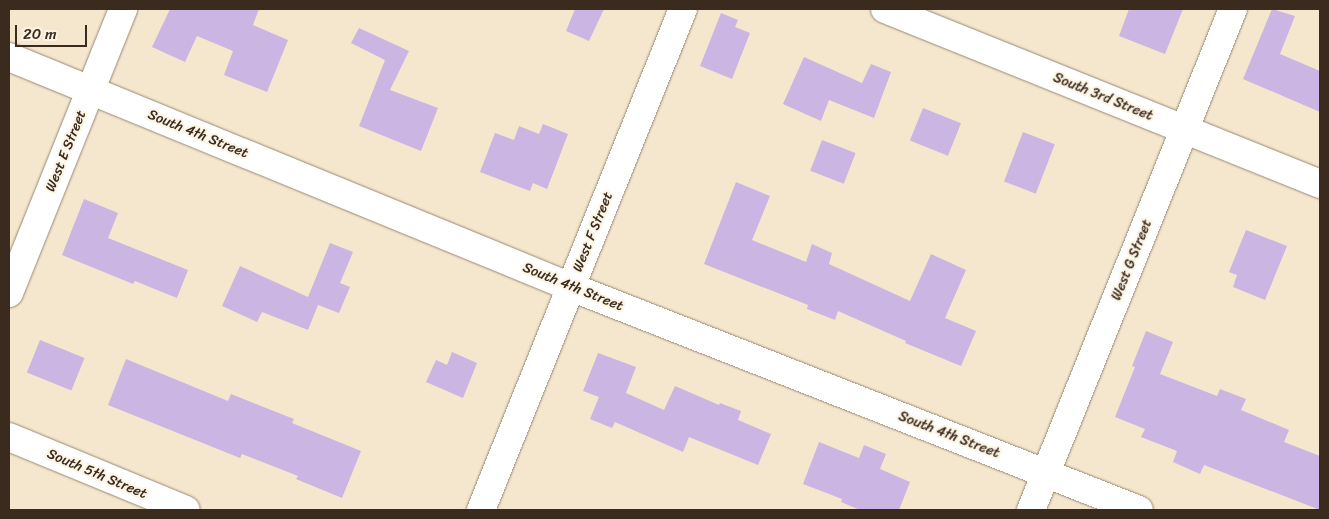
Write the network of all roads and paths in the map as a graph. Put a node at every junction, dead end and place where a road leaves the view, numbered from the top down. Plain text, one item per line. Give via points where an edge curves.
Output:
1 (123, 9) edge
2 (683, 9) edge
3 (885, 9) edge
4 (1233, 9) edge
5 (9, 57) edge
6 (90, 90) junction
7 (1184, 130) junction
8 (1320, 184) edge
9 (571, 286) junction
10 (9, 293) edge
11 (9, 437) edge
12 (1046, 473) junction
13 (186, 510) edge
14 (481, 510) edge
15 (1031, 510) edge
16 (1139, 510) edge

1 - 6 street, West E Street
2 - 9 street, West F Street
3 - 7 street, South 3rd Street
4 - 7 street, West G Street
5 - 6 street, South 4th Street
6 - 9 street, South 4th Street
6 - 10 street, West E Street
7 - 8 street, South 3rd Street
7 - 12 street, West G Street
9 - 12 street, South 4th Street
9 - 14 street, West F Street
11 - 13 street, South 5th Street
12 - 15 street, West G Street
12 - 16 street, South 4th Street

